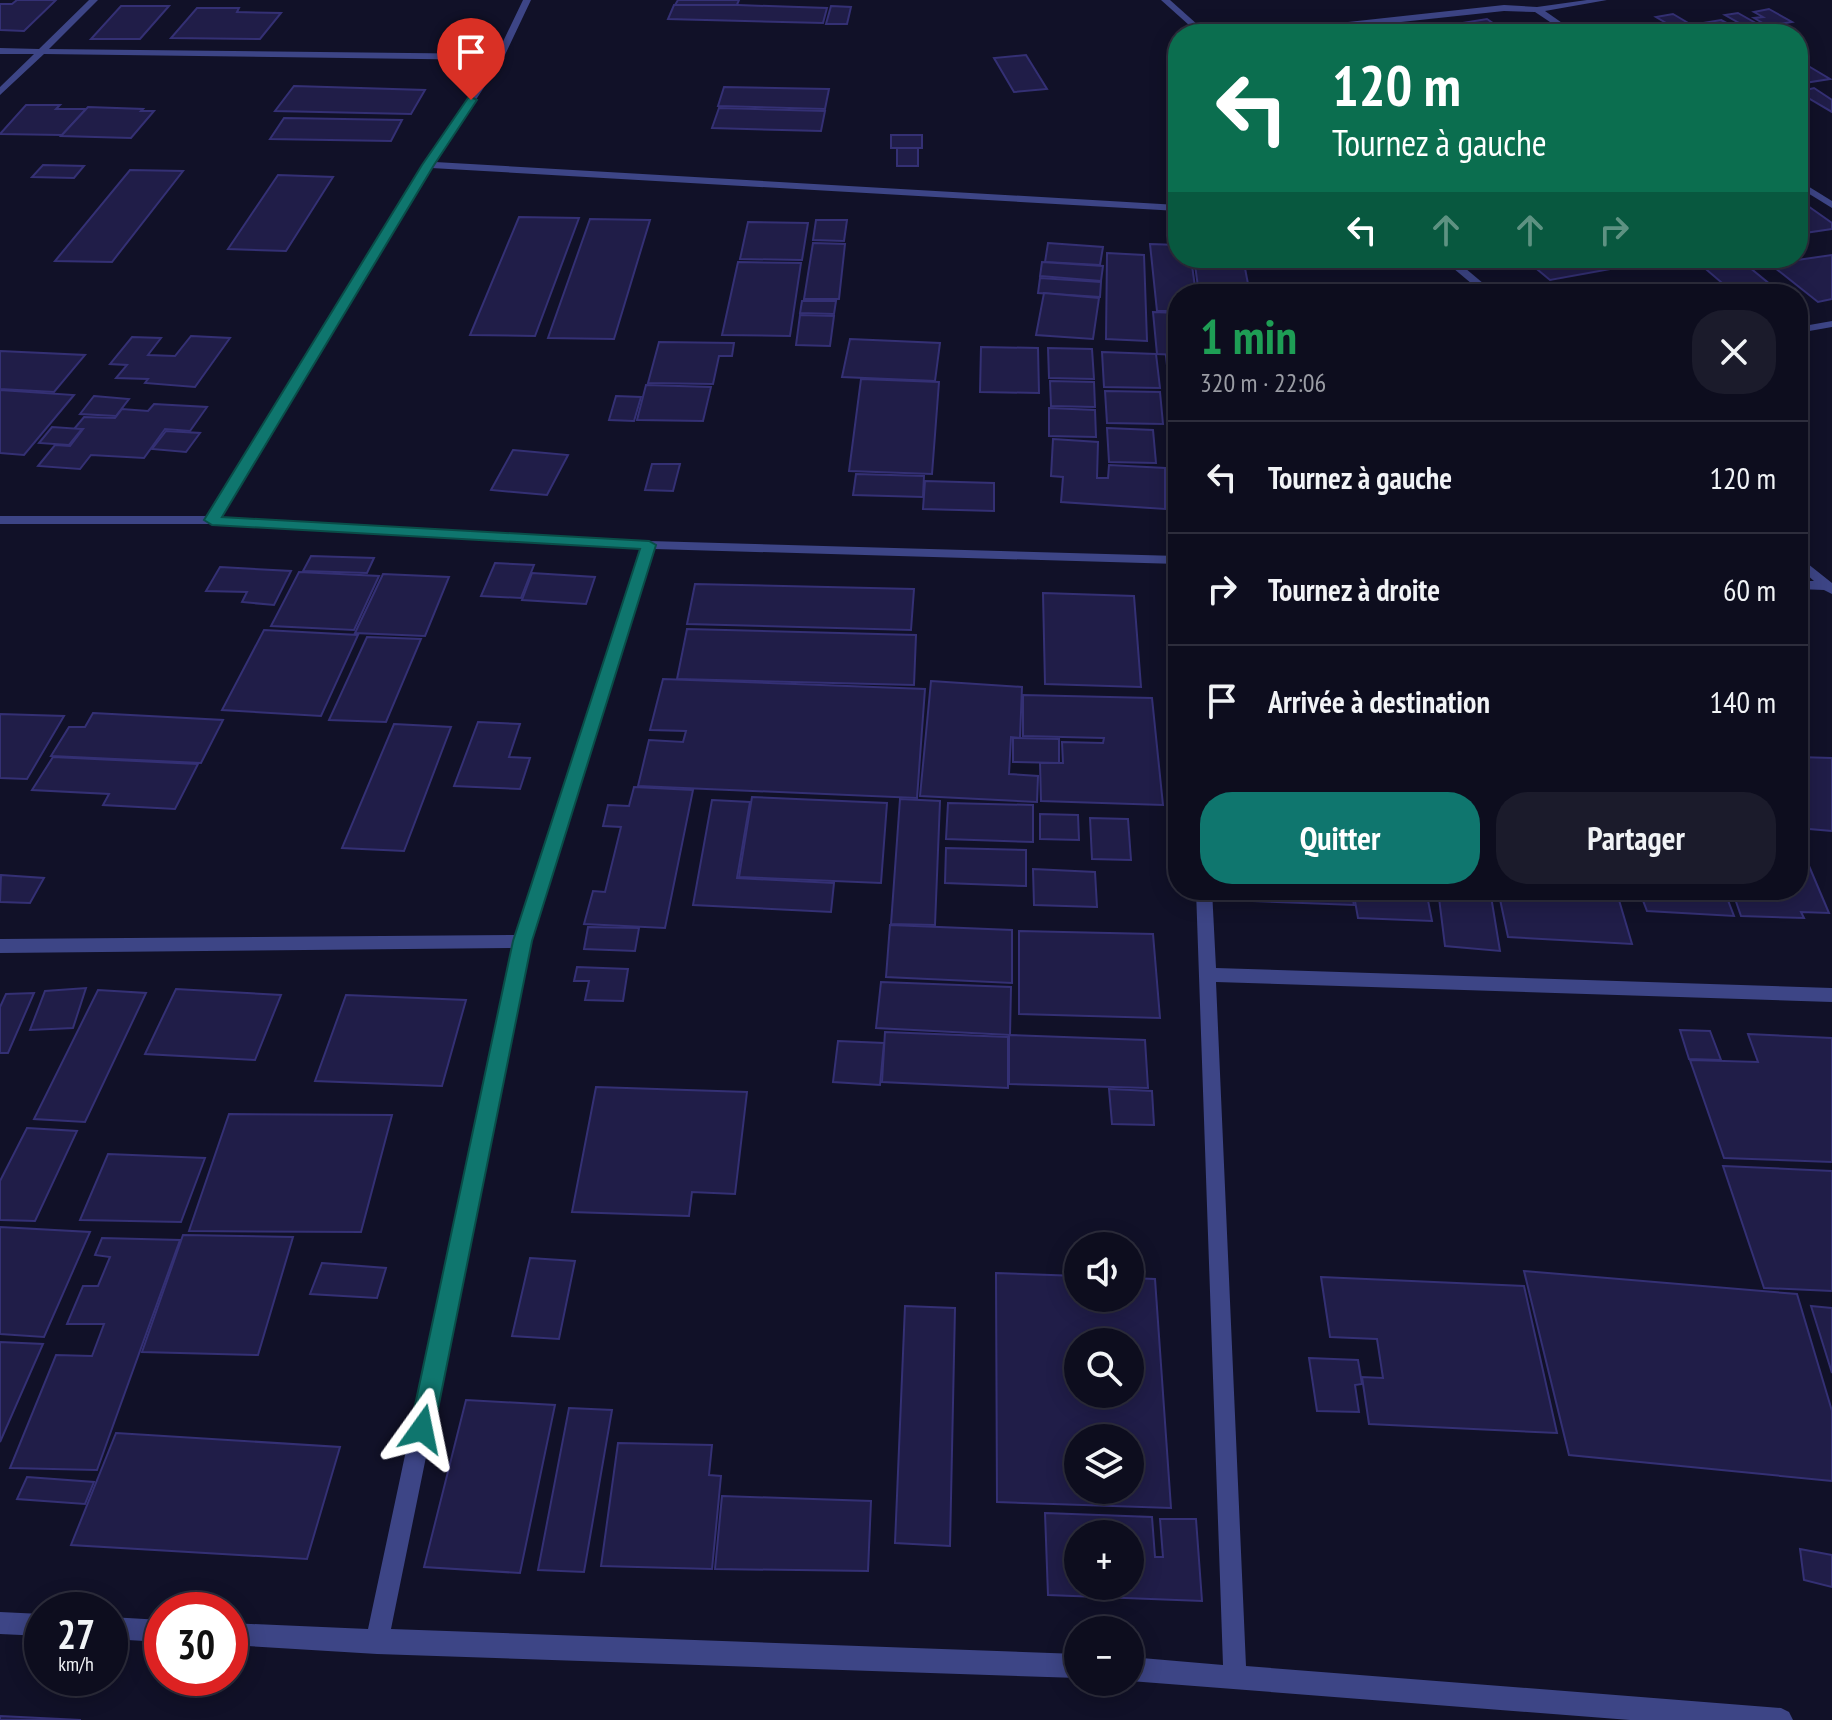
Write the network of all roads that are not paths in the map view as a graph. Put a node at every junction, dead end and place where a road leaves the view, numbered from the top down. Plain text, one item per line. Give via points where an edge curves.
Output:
1 (94, 0) edge
2 (527, 0) edge
3 (1165, 0) edge
4 (1603, 0) edge
5 (1537, 10) junction
6 (1193, 24) edge
7 (1357, 24) edge
8 (1559, 24) edge
9 (0, 51) edge
10 (44, 51) junction
11 (500, 57) junction
12 (0, 92) edge
13 (428, 165) junction
14 (1808, 189) edge
15 (1832, 205) edge
16 (1168, 207) edge
17 (1458, 268) edge
18 (1478, 284) edge
19 (1832, 324) edge
20 (1808, 328) edge
21 (0, 520) edge
22 (212, 520) junction
23 (649, 545) junction
24 (1168, 560) edge
25 (1808, 569) edge
26 (1808, 586) edge
27 (1830, 588) edge
28 (1205, 900) edge
29 (523, 941) junction
30 (0, 946) edge
31 (1209, 975) junction
32 (1832, 995) edge
33 (0, 1623) edge
34 (24, 1624) edge
35 (248, 1635) edge
36 (377, 1642) junction
37 (1064, 1665) edge
38 (1144, 1670) edge
39 (1235, 1676) junction
40 (1781, 1720) edge

1 - 10 street
2 - 11 street
3 - 6 street
4 - 5 street
5 - 7 street via 1504,8
5 - 8 street
9 - 10 street
10 - 11 street
10 - 12 street
11 - 13 street
13 - 16 street
13 - 22 street
14 - 15 street
17 - 18 street
19 - 20 street
21 - 22 street
22 - 23 street
23 - 24 street
23 - 29 street
25 - 27 street
26 - 27 street
28 - 31 street
29 - 30 street
29 - 36 street
31 - 32 street
31 - 39 street
33 - 34 street
35 - 36 street
36 - 37 street
38 - 39 street
39 - 40 street

